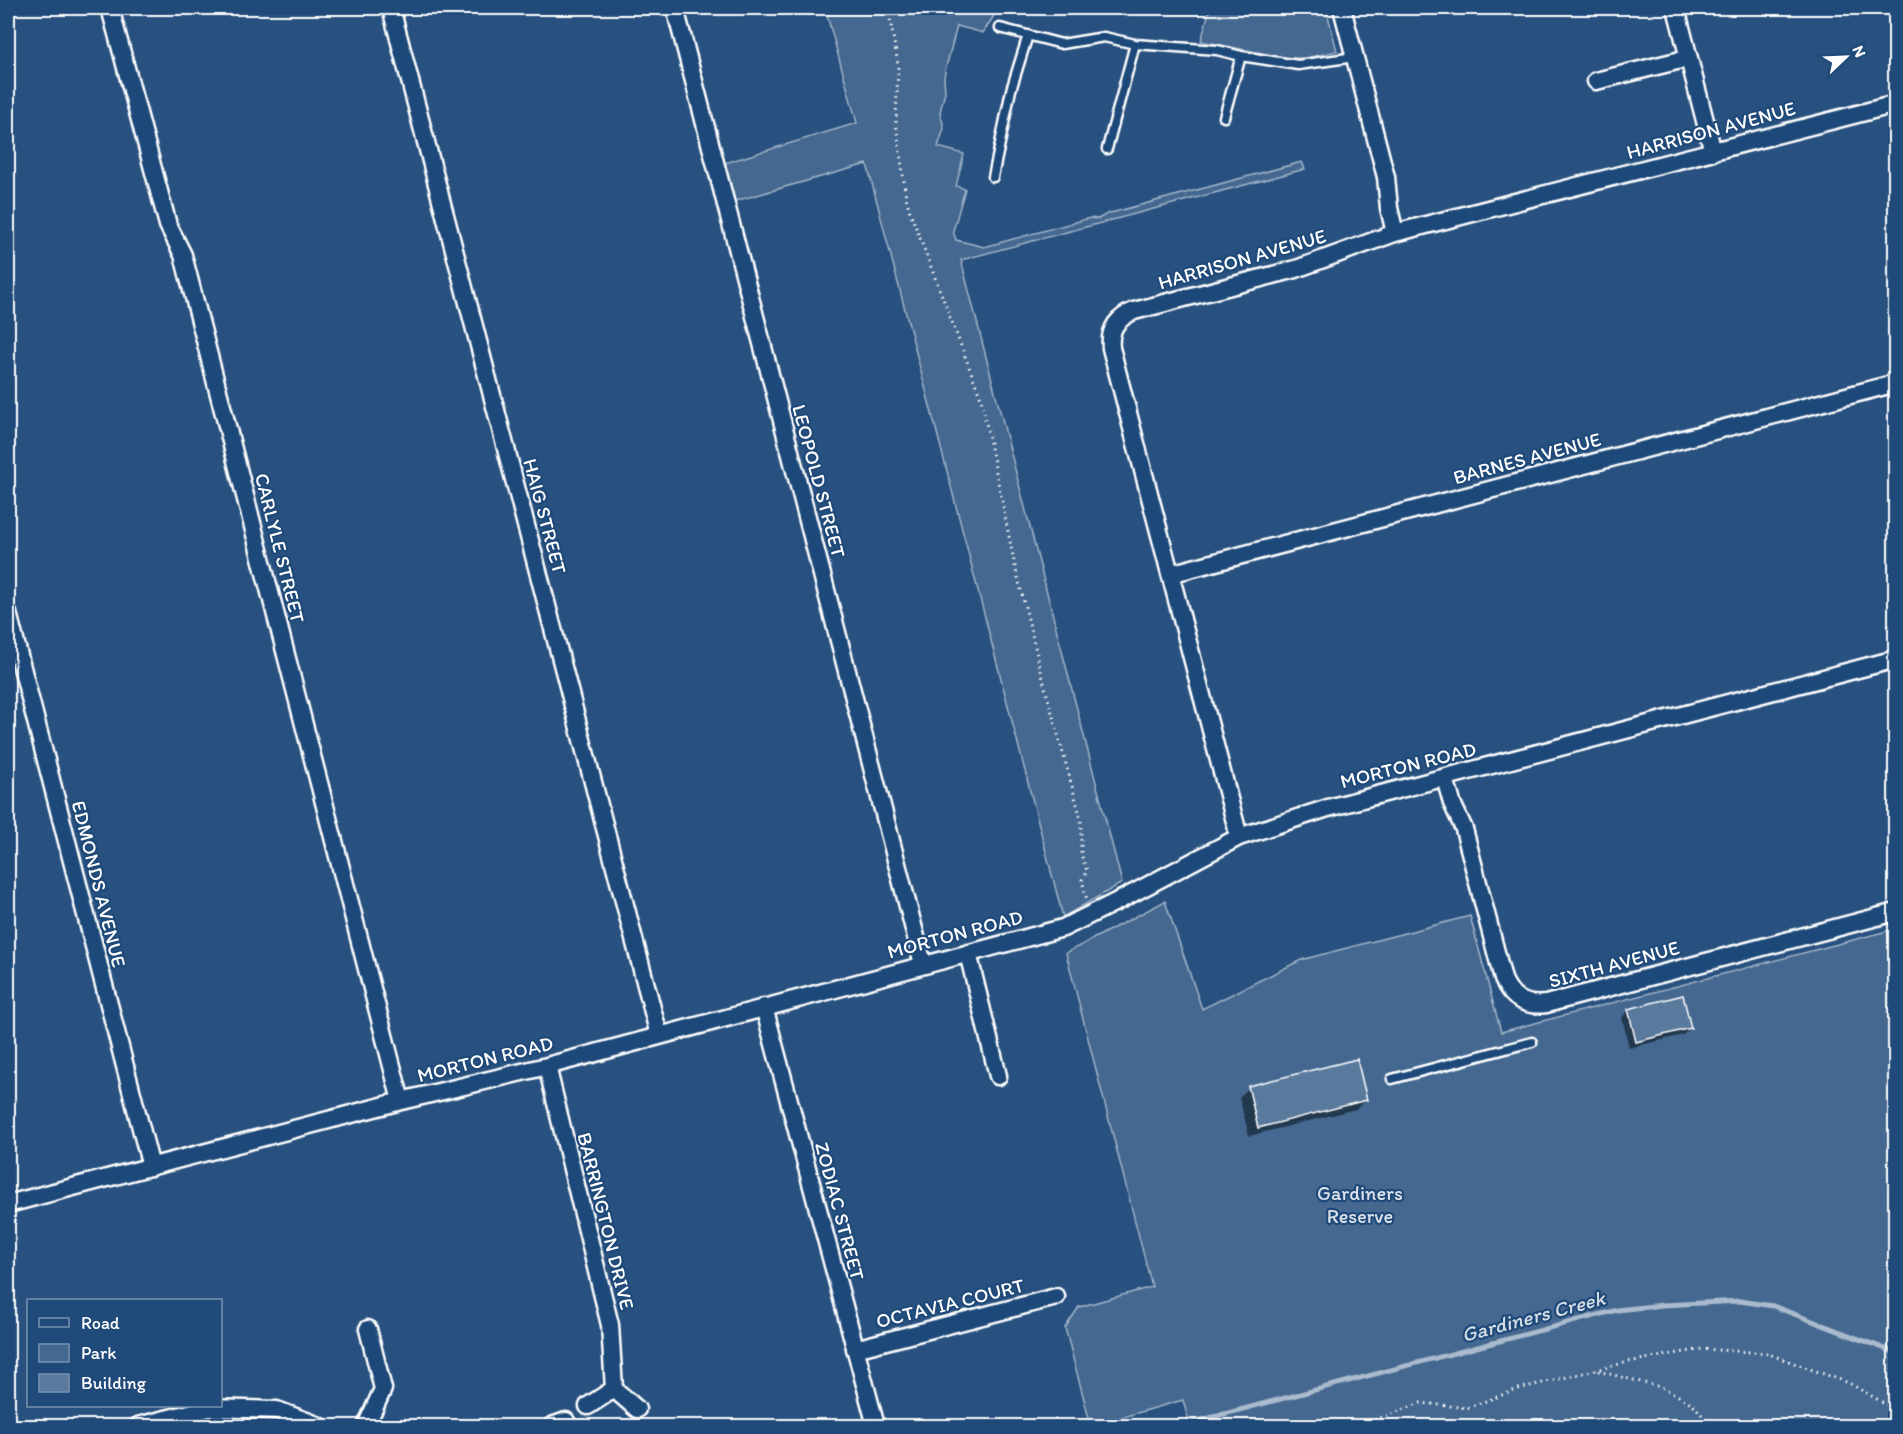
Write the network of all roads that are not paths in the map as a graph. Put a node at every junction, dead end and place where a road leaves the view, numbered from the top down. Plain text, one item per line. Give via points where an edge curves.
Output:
1 (110, 8) edge
2 (391, 8) edge
3 (675, 8) edge
4 (1342, 8) edge
5 (1676, 8) edge
6 (1000, 28) dead end
7 (1028, 35) junction
8 (1135, 44) junction
9 (1241, 56) junction
10 (1355, 57) junction
11 (1689, 58) junction
12 (1596, 81) dead end
13 (1896, 104) edge
14 (1224, 117) dead end
15 (1107, 149) dead end
16 (1713, 152) junction
17 (993, 177) dead end
18 (1400, 232) junction
19 (1896, 383) edge
20 (1170, 574) junction
21 (8, 613) edge
22 (1896, 659) edge
23 (1451, 776) junction
24 (1239, 837) junction
25 (1896, 912) edge
26 (968, 953) junction
27 (923, 964) junction
28 (764, 1007) junction
29 (659, 1035) junction
30 (1532, 1042) dead end
31 (547, 1066) junction
32 (998, 1076) dead end
33 (1392, 1079) dead end
34 (401, 1101) junction
35 (151, 1167) junction
36 (8, 1204) edge
37 (1056, 1297) dead end
38 (368, 1329) dead end
39 (855, 1349) junction
40 (614, 1389) junction
41 (588, 1406) dead end
42 (637, 1409) dead end
43 (138, 1426) edge
44 (320, 1426) edge
45 (366, 1426) edge
46 (876, 1426) edge

1 - 34 street, CARLYLE STREET via 168,225 183,255
2 - 29 street, HAIG STREET
3 - 27 street, LEOPOLD STREET
4 - 10 street
5 - 11 street
6 - 7 lane
7 - 8 lane via 1062,44 1104,37
7 - 17 lane via 1011,90
8 - 9 lane via 1217,50
8 - 15 lane
9 - 10 lane via 1298,65
9 - 14 lane
10 - 18 street via 1386,177 1399,205
11 - 12 street
11 - 16 street
13 - 16 street, HARRISON AVENUE
16 - 18 street, HARRISON AVENUE
18 - 20 street, HARRISON AVENUE via 1296,269 1134,311 1118,320 1111,348
19 - 20 street, BARNES AVENUE
20 - 24 street, HARRISON AVENUE
21 - 35 street, EDMONDS AVENUE
22 - 23 street, MORTON ROAD
23 - 24 street, MORTON ROAD via 1328,808
23 - 25 street, SIXTH AVENUE via 1462,799 1464,829 1503,979 1511,994 1527,1004 1546,1004
24 - 26 street, MORTON ROAD via 1063,928
26 - 27 street, MORTON ROAD
26 - 32 street
27 - 28 street, MORTON ROAD
28 - 29 street, MORTON ROAD
28 - 39 street, ZODIAC STREET
29 - 31 street, MORTON ROAD
30 - 33 lane
31 - 34 street, MORTON ROAD
31 - 40 street, BARRINGTON DRIVE via 610,1325
34 - 35 street, MORTON ROAD
35 - 36 street, MORTON ROAD
37 - 39 street, OCTAVIA COURT
38 - 45 street via 383,1389
39 - 46 street, ZODIAC STREET
40 - 41 street
40 - 42 street
43 - 44 street via 209,1408 277,1410

